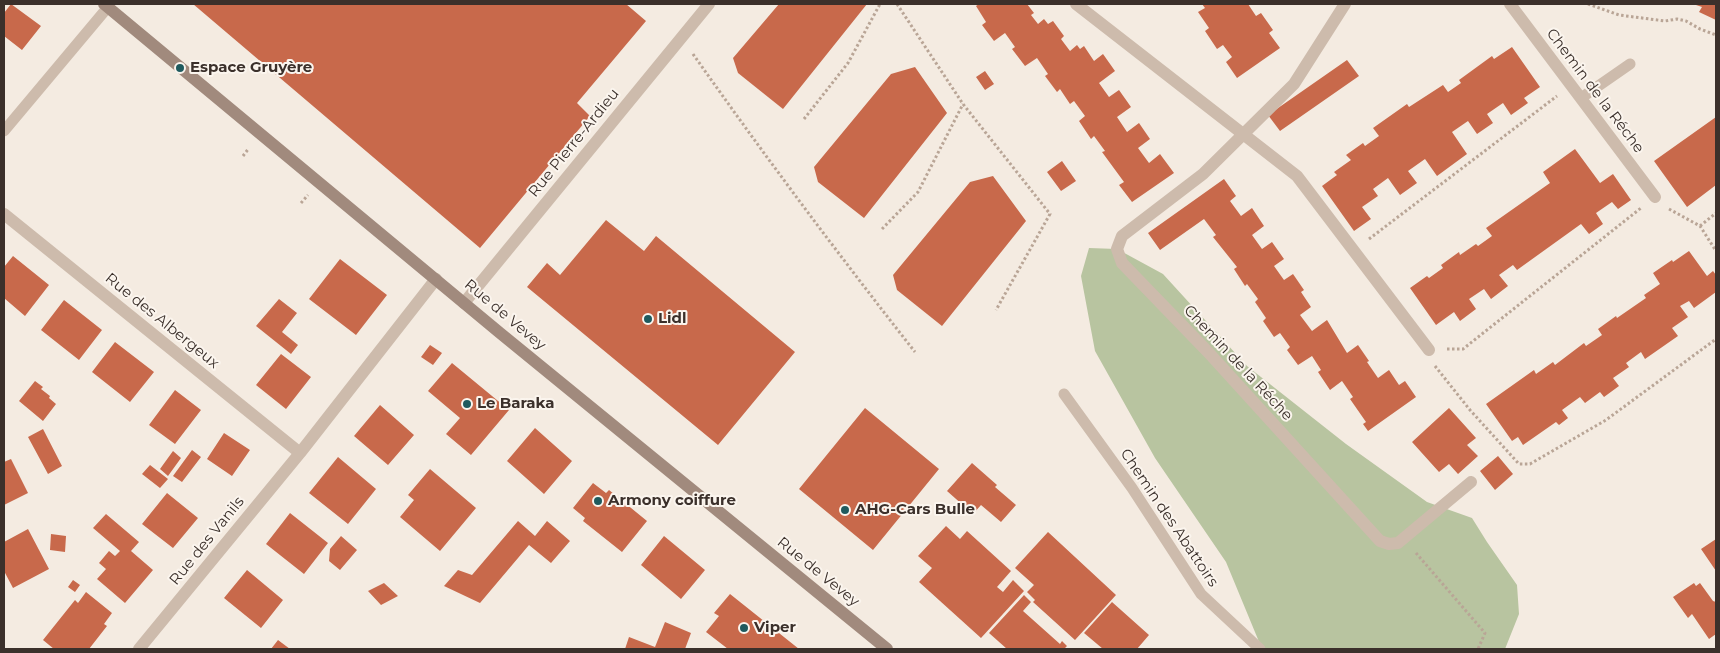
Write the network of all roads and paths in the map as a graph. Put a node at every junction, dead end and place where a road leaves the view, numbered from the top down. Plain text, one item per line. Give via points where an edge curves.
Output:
1 (709, 4) edge
2 (880, 4) edge
3 (897, 4) edge
4 (1076, 4) edge
5 (1345, 4) edge
6 (1510, 4) edge
7 (1588, 4) edge
8 (106, 6) edge
9 (1716, 35) edge
10 (682, 36) junction
11 (1630, 64) dead end
12 (1571, 85) junction
13 (1581, 98) junction
14 (963, 104) junction
15 (804, 119) dead end
16 (4, 131) edge
17 (1244, 134) junction
18 (249, 147) dead end
19 (243, 156) dead end
20 (308, 195) dead end
21 (1654, 197) junction
22 (301, 204) dead end
23 (4, 214) edge
24 (1716, 214) edge
25 (1700, 226) junction
26 (882, 229) dead end
27 (1354, 251) junction
28 (1716, 251) edge
29 (436, 279) junction
30 (464, 303) junction
31 (996, 310) dead end
32 (1716, 339) edge
33 (1429, 350) junction
34 (915, 352) dead end
35 (1064, 394) dead end
36 (300, 453) junction
37 (1471, 482) dead end
38 (1398, 543) junction
39 (139, 649) edge
40 (887, 649) edge
41 (1260, 649) edge
42 (1478, 649) edge

1 - 10 street, Rue Pierre-Ardieu
2 - 15 path via 848,64
3 - 14 path
4 - 17 street
5 - 17 street, Chemin de la Réche via 1294,84
6 - 12 street, Chemin de la Réche
7 - 9 path via 1619,14 1686,21
8 - 16 lane
8 - 29 main road, Rue de Vevey
10 - 30 street, Rue Pierre-Ardieu
10 - 34 path via 759,147
11 - 13 lane
12 - 13 street, Chemin de la Réche
12 - 27 path
13 - 21 street, Chemin de la Réche
14 - 26 path via 918,192
14 - 31 path via 1050,214
17 - 27 street via 1297,176
17 - 38 street, Chemin de la Réche via 1203,174 1122,236 1117,249 1122,264 1208,352 1380,541
18 - 19 path
20 - 22 path
21 - 25 path via 1662,205
21 - 33 path via 1463,349
23 - 36 street, Rue des Albergeux
24 - 25 path
25 - 28 path
27 - 33 street
29 - 30 main road, Rue de Vevey
29 - 36 street, Rue des Vanils
30 - 40 main road, Rue de Vevey
32 - 33 path via 1606,420 1530,464 1519,464 1470,410 1428,358
35 - 41 lane, Chemin des Abattoirs via 1132,488 1201,594
36 - 39 street, Rue des Vanils
37 - 38 street
38 - 42 path via 1416,553 1485,633

